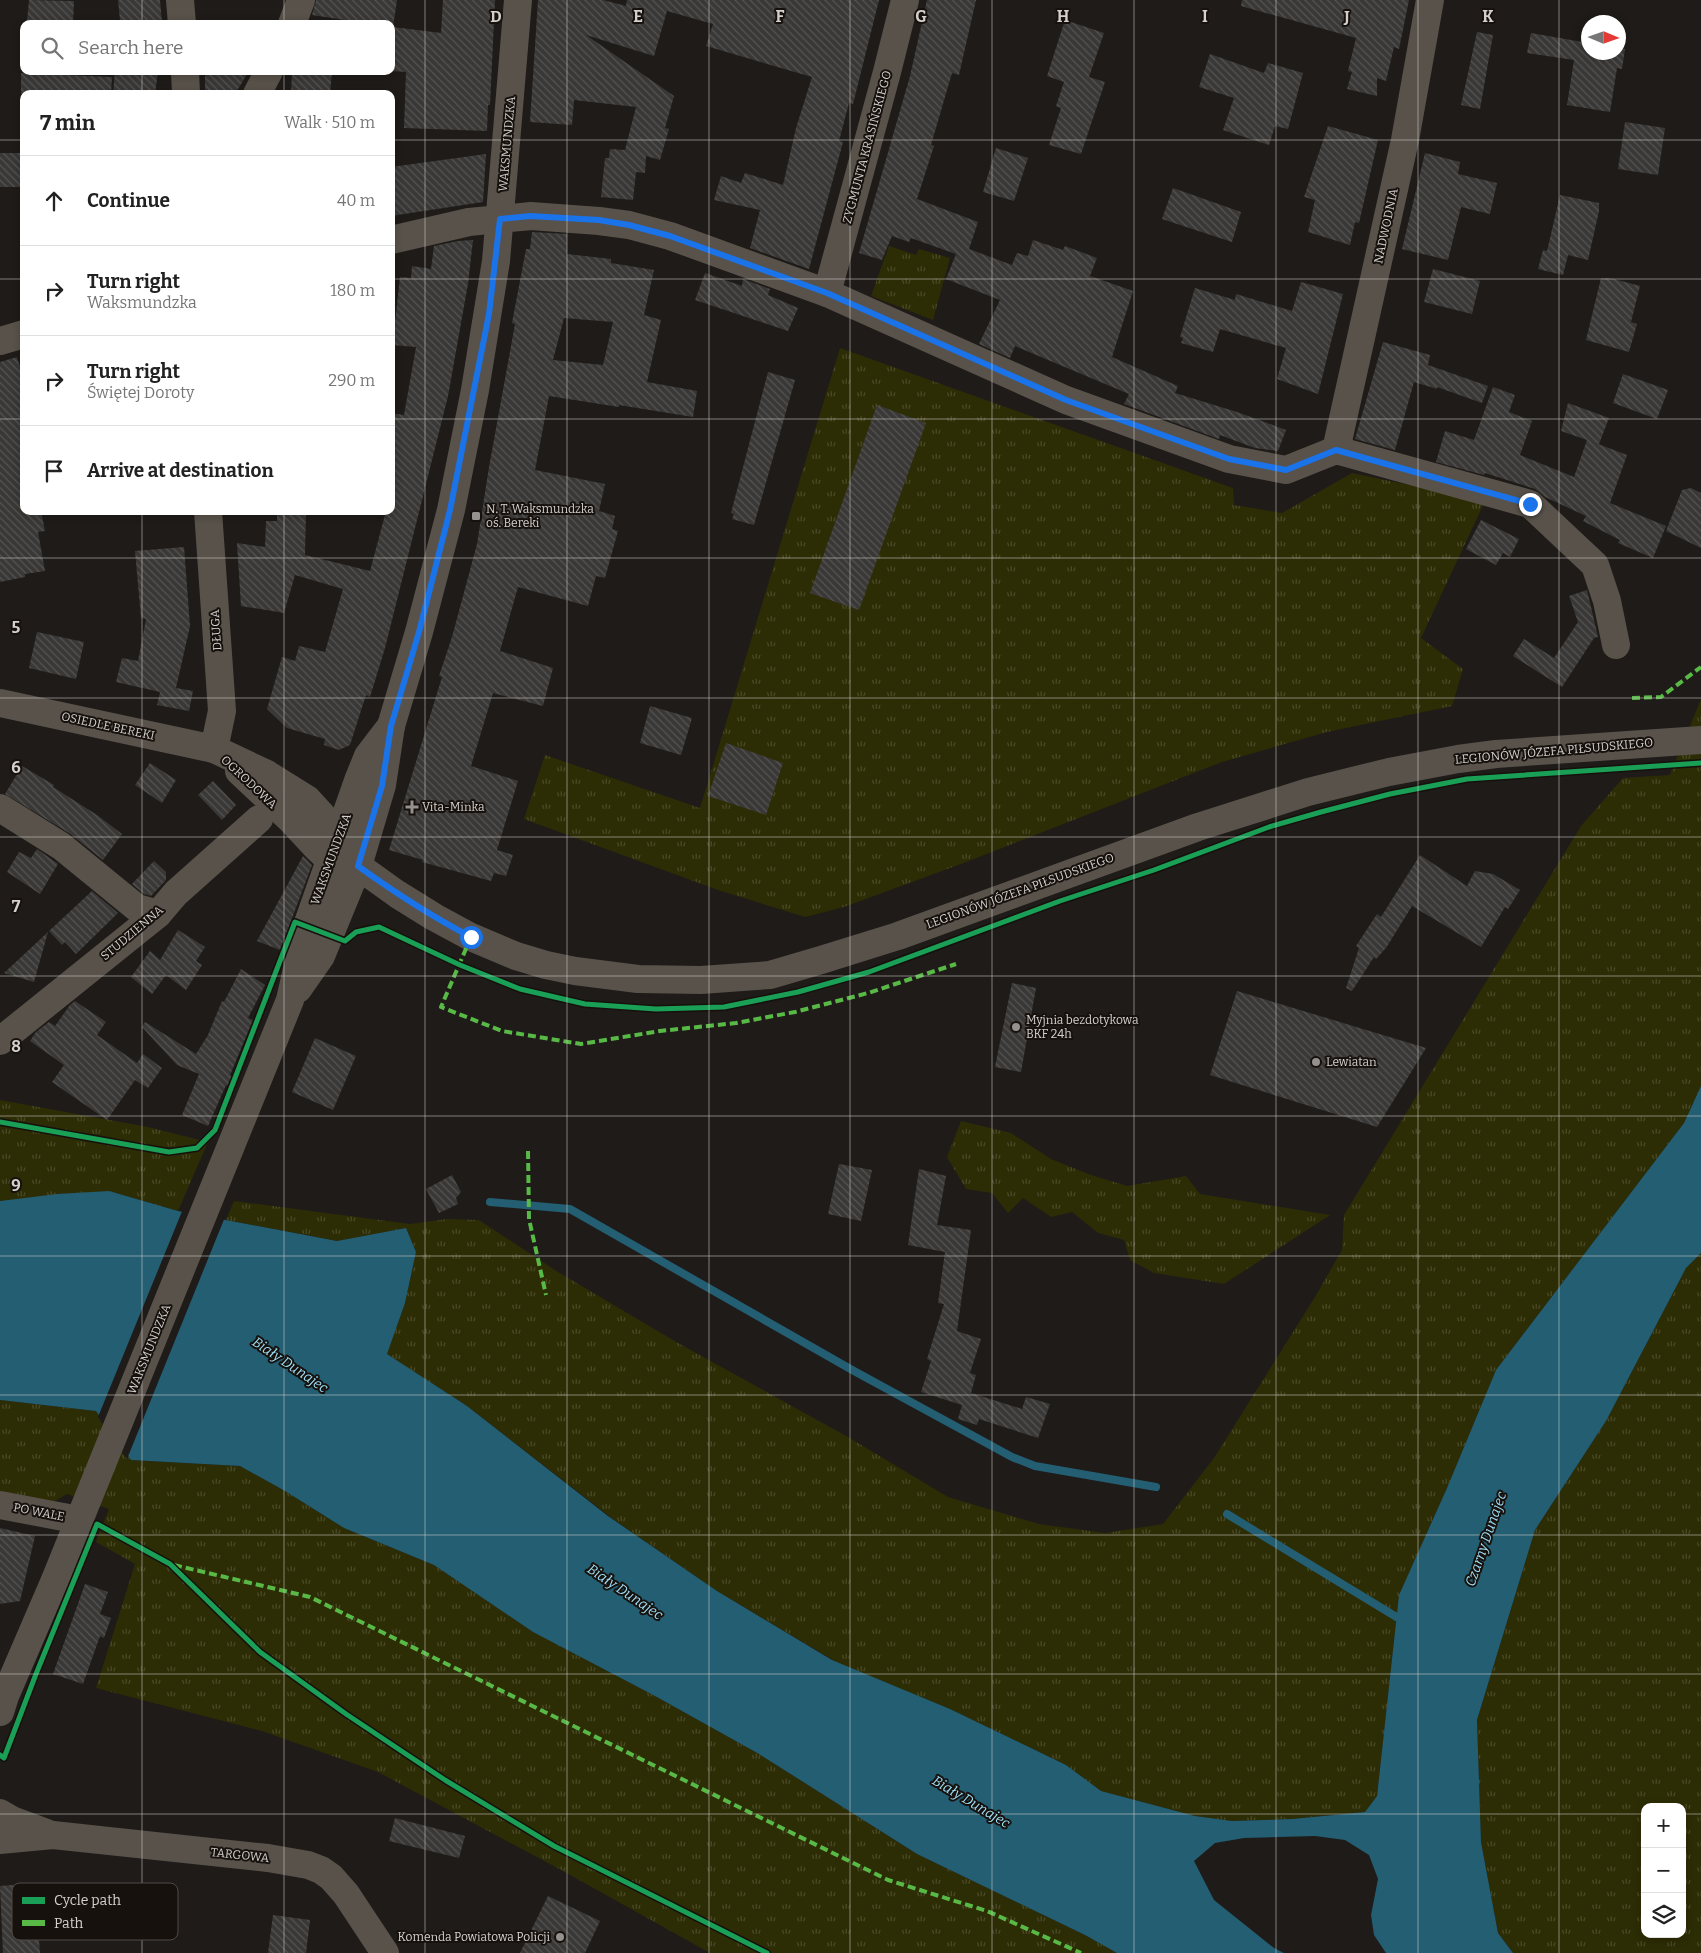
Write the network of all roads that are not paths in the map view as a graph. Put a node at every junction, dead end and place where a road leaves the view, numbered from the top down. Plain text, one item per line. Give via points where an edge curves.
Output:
1 (180, 0) edge
2 (301, 0) edge
3 (518, 0) edge
4 (904, 0) edge
5 (1430, 0) edge
6 (182, 20) edge
7 (294, 20) edge
8 (185, 75) edge
9 (267, 75) edge
10 (186, 90) edge
11 (259, 90) edge
12 (500, 219) junction
13 (395, 239) edge
14 (827, 293) junction
15 (20, 335) edge
16 (0, 341) edge
17 (1336, 450) junction
18 (208, 515) edge
19 (1616, 645) dead end
20 (1, 707) edge
21 (391, 726) junction
22 (1701, 740) edge
23 (214, 749) junction
24 (0, 808) edge
25 (259, 819) dead end
26 (340, 835) junction
27 (331, 860) junction
28 (358, 866) junction
29 (158, 914) junction
30 (290, 1000) junction
31 (0, 1041) edge
32 (0, 1505) edge
33 (79, 1520) junction
34 (2, 1704) edge
35 (0, 1813) edge
36 (53, 1835) junction
37 (0, 1840) edge
38 (384, 1953) edge

1 - 6 street
2 - 7 street
3 - 12 street, WAKSMUNDZKA
4 - 14 street, ZYGMUNTA KRASIŃSKIEGO
5 - 17 street, NADWODNIA via 1405,140
8 - 10 street
9 - 11 street
12 - 13 street via 469,222
12 - 14 street via 530,216 629,225 670,236
12 - 21 street, WAKSMUNDZKA via 489,314 453,500
14 - 17 street via 1066,400 1229,459 1286,470
15 - 16 street
17 - 19 street via 1530,504 1595,565
18 - 23 street, DŁUGA via 222,711
20 - 23 street, OSIEDLE BEREKI
21 - 26 street, WAKSMUNDZKA via 368,756
21 - 28 street, WAKSMUNDZKA via 382,786
22 - 28 street, LEGIONÓW JÓZEFA PIŁSUDSKIEGO via 1458,759 1308,792 1198,827 855,951 770,974 701,980 638,979 546,965 516,956 449,925
23 - 26 street, OGRODOWA via 267,774 307,800
23 - 27 street, OGRODOWA via 258,787
24 - 29 street via 61,846 137,908
25 - 29 street, STUDZIENNA via 176,893
26 - 27 street, WAKSMUNDZKA
26 - 28 street, LEGIONÓW JÓZEFA PIŁSUDSKIEGO
27 - 28 street, LEGIONÓW JÓZEFA PIŁSUDSKIEGO
27 - 30 street, WAKSMUNDZKA via 307,926
28 - 30 street, WAKSMUNDZKA via 321,956
29 - 31 street, STUDZIENNA
30 - 33 street, WAKSMUNDZKA
32 - 33 street, PO WALE
33 - 34 street, WAKSMUNDZKA
35 - 36 street, TARGOWA
36 - 37 street, TARGOWA
36 - 38 street, TARGOWA via 308,1865 331,1877 346,1894

